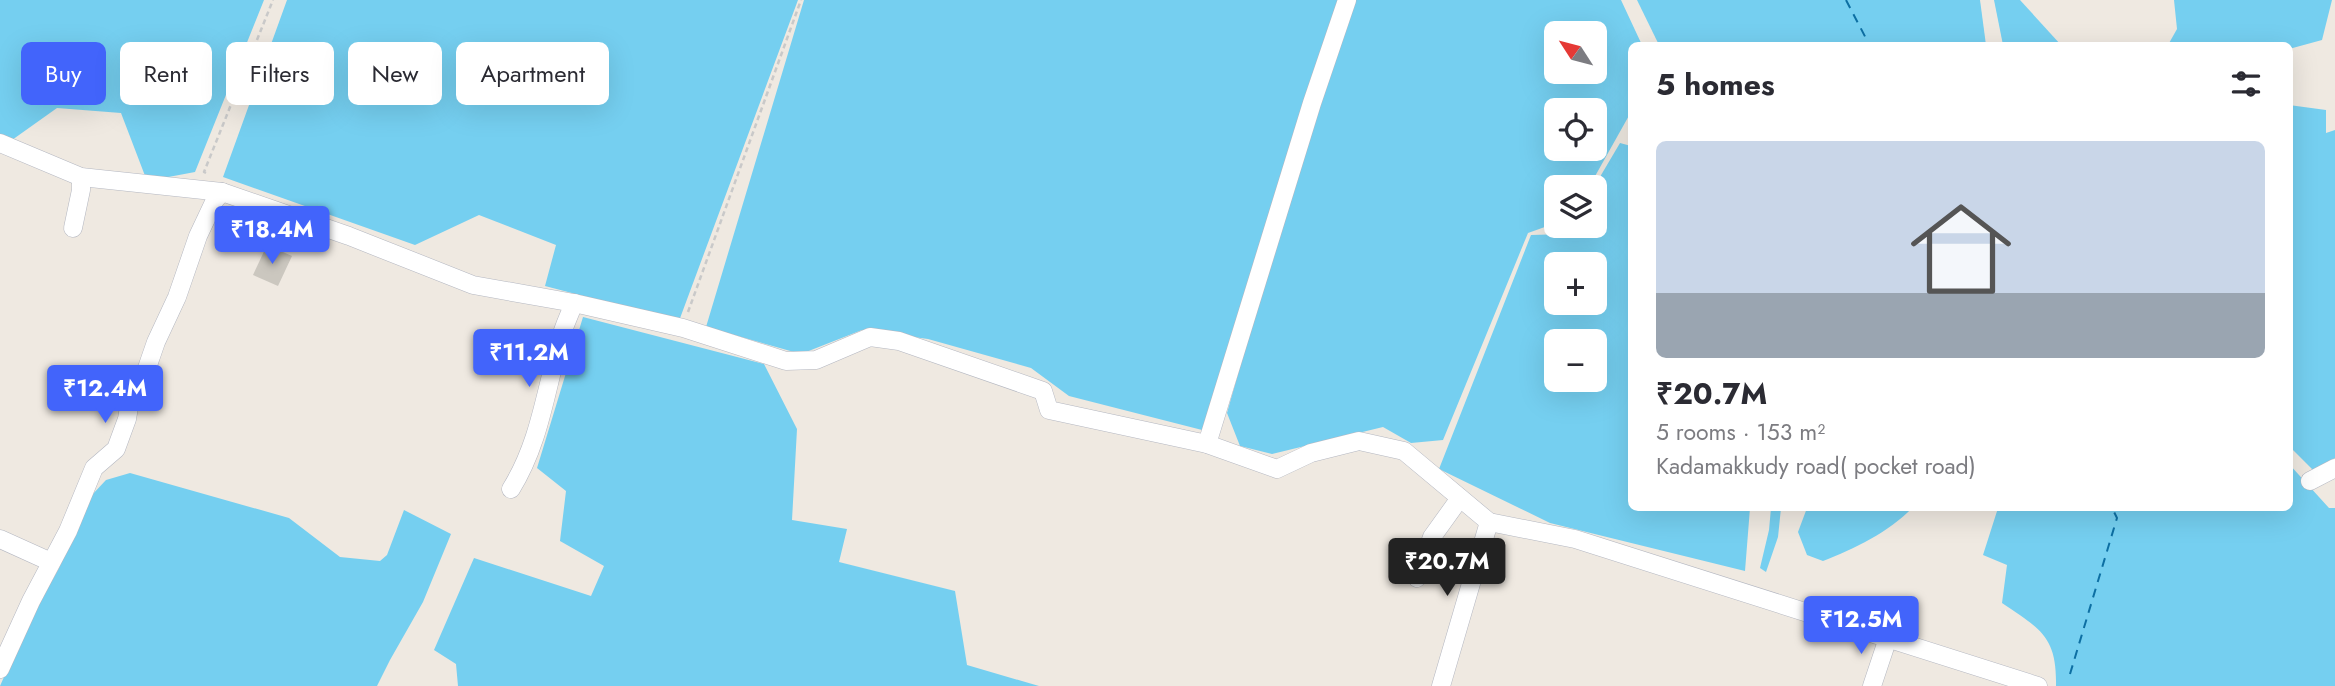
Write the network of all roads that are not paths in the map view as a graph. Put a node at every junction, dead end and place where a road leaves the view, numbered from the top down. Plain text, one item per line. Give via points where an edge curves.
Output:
1 (1348, 0) edge
2 (0, 143) edge
3 (81, 177) junction
4 (222, 192) junction
5 (73, 228) dead end
6 (574, 303) junction
7 (1207, 444) junction
8 (2335, 468) edge
9 (2310, 481) dead end
10 (511, 489) dead end
11 (1460, 498) junction
12 (1494, 524) junction
13 (0, 539) edge
14 (51, 562) junction
15 (1417, 578) dead end
16 (1888, 638) junction
17 (0, 669) edge
18 (1446, 685) edge
19 (1872, 686) edge
20 (2038, 686) edge

1 - 7 street
2 - 3 street
3 - 4 street
3 - 5 street
4 - 6 street via 473,285
4 - 14 street via 198,236 177,297 130,401 116,449 94,468
6 - 7 street via 683,328 786,361 816,360 870,337 899,341 1043,391 1049,410
6 - 10 street via 558,345 537,434 525,468
7 - 11 street via 1277,469 1311,453 1359,441 1404,451
8 - 9 street
11 - 12 street
11 - 15 street via 1432,537
12 - 16 street via 1575,539
12 - 18 street
13 - 14 street
14 - 17 street
16 - 19 street
16 - 20 street

